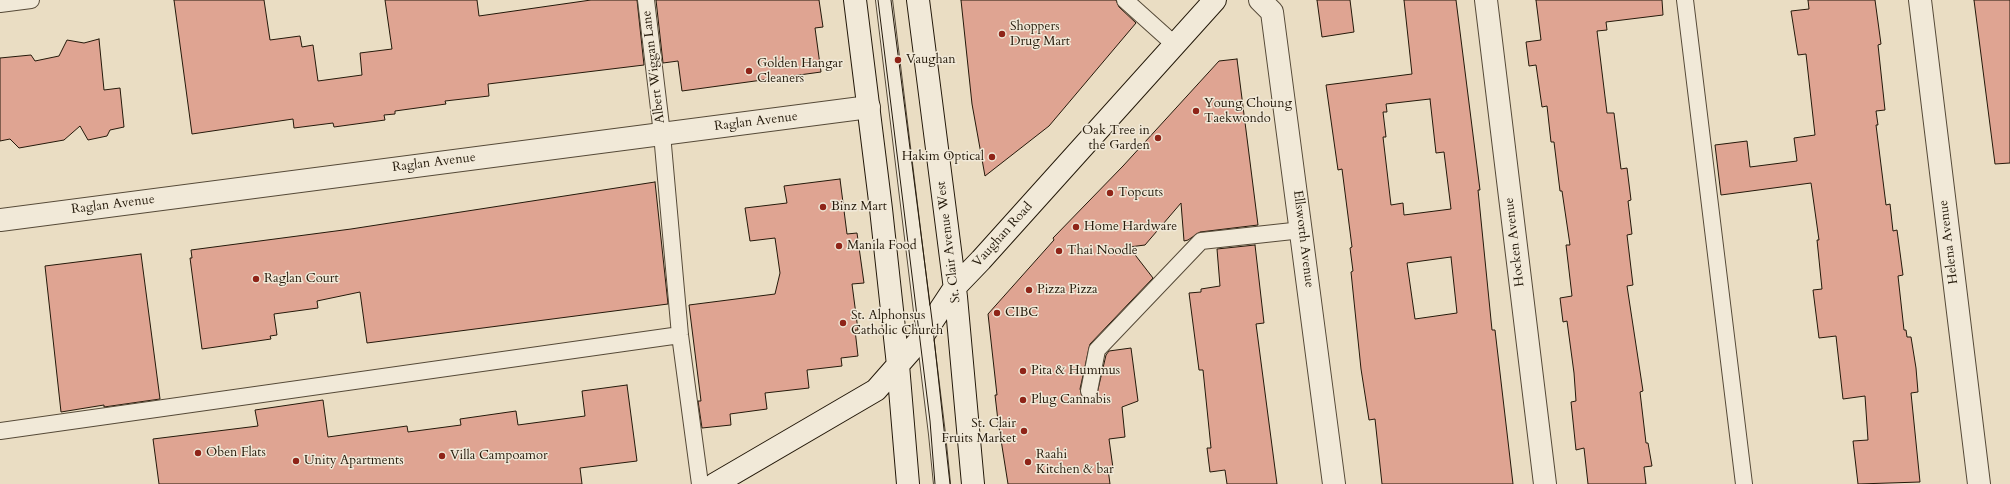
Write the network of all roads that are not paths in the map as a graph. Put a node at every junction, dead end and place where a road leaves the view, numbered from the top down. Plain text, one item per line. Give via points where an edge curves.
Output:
1 (31, 0) edge
2 (646, 0) edge
3 (855, 0) edge
4 (884, 0) edge
5 (918, 0) edge
6 (1125, 0) edge
7 (1214, 0) edge
8 (1260, 0) edge
9 (1486, 0) edge
10 (1684, 0) edge
11 (1920, 0) edge
12 (8, 2) edge
13 (1174, 44) junction
14 (869, 107) junction
15 (662, 134) junction
16 (0, 220) edge
17 (1302, 230) junction
18 (955, 287) junction
19 (925, 331) junction
20 (680, 334) junction
21 (898, 365) junction
22 (1089, 391) dead end
23 (0, 431) edge
24 (714, 483) edge
25 (908, 484) edge
26 (942, 484) edge
27 (973, 484) edge
28 (1334, 484) edge
29 (1545, 484) edge
30 (1744, 484) edge
31 (1979, 484) edge

1 - 12 lane
2 - 15 lane, Albert Wiggan Lane
3 - 14 street
4 - 19 lane
5 - 18 street, St. Clair Avenue West
6 - 13 lane
7 - 13 street, Vaughan Road
8 - 17 street, Ellsworth Avenue via 1272,12
9 - 29 street, Hocken Avenue
10 - 30 lane
11 - 31 street, Helena Avenue
13 - 18 street, Vaughan Road
14 - 15 street, Raglan Avenue
14 - 21 street
15 - 16 street, Raglan Avenue
15 - 20 lane, Albert Wiggan Lane
17 - 22 lane via 1201,241 1097,350
17 - 28 street, Ellsworth Avenue
18 - 19 street, Vaughan Road
18 - 27 street, St. Clair Avenue West
19 - 21 street, Vaughan Road
19 - 26 lane
20 - 23 lane
20 - 24 lane, Albert Wiggan Lane
21 - 24 street, Vaughan Road via 876,390
21 - 25 street

